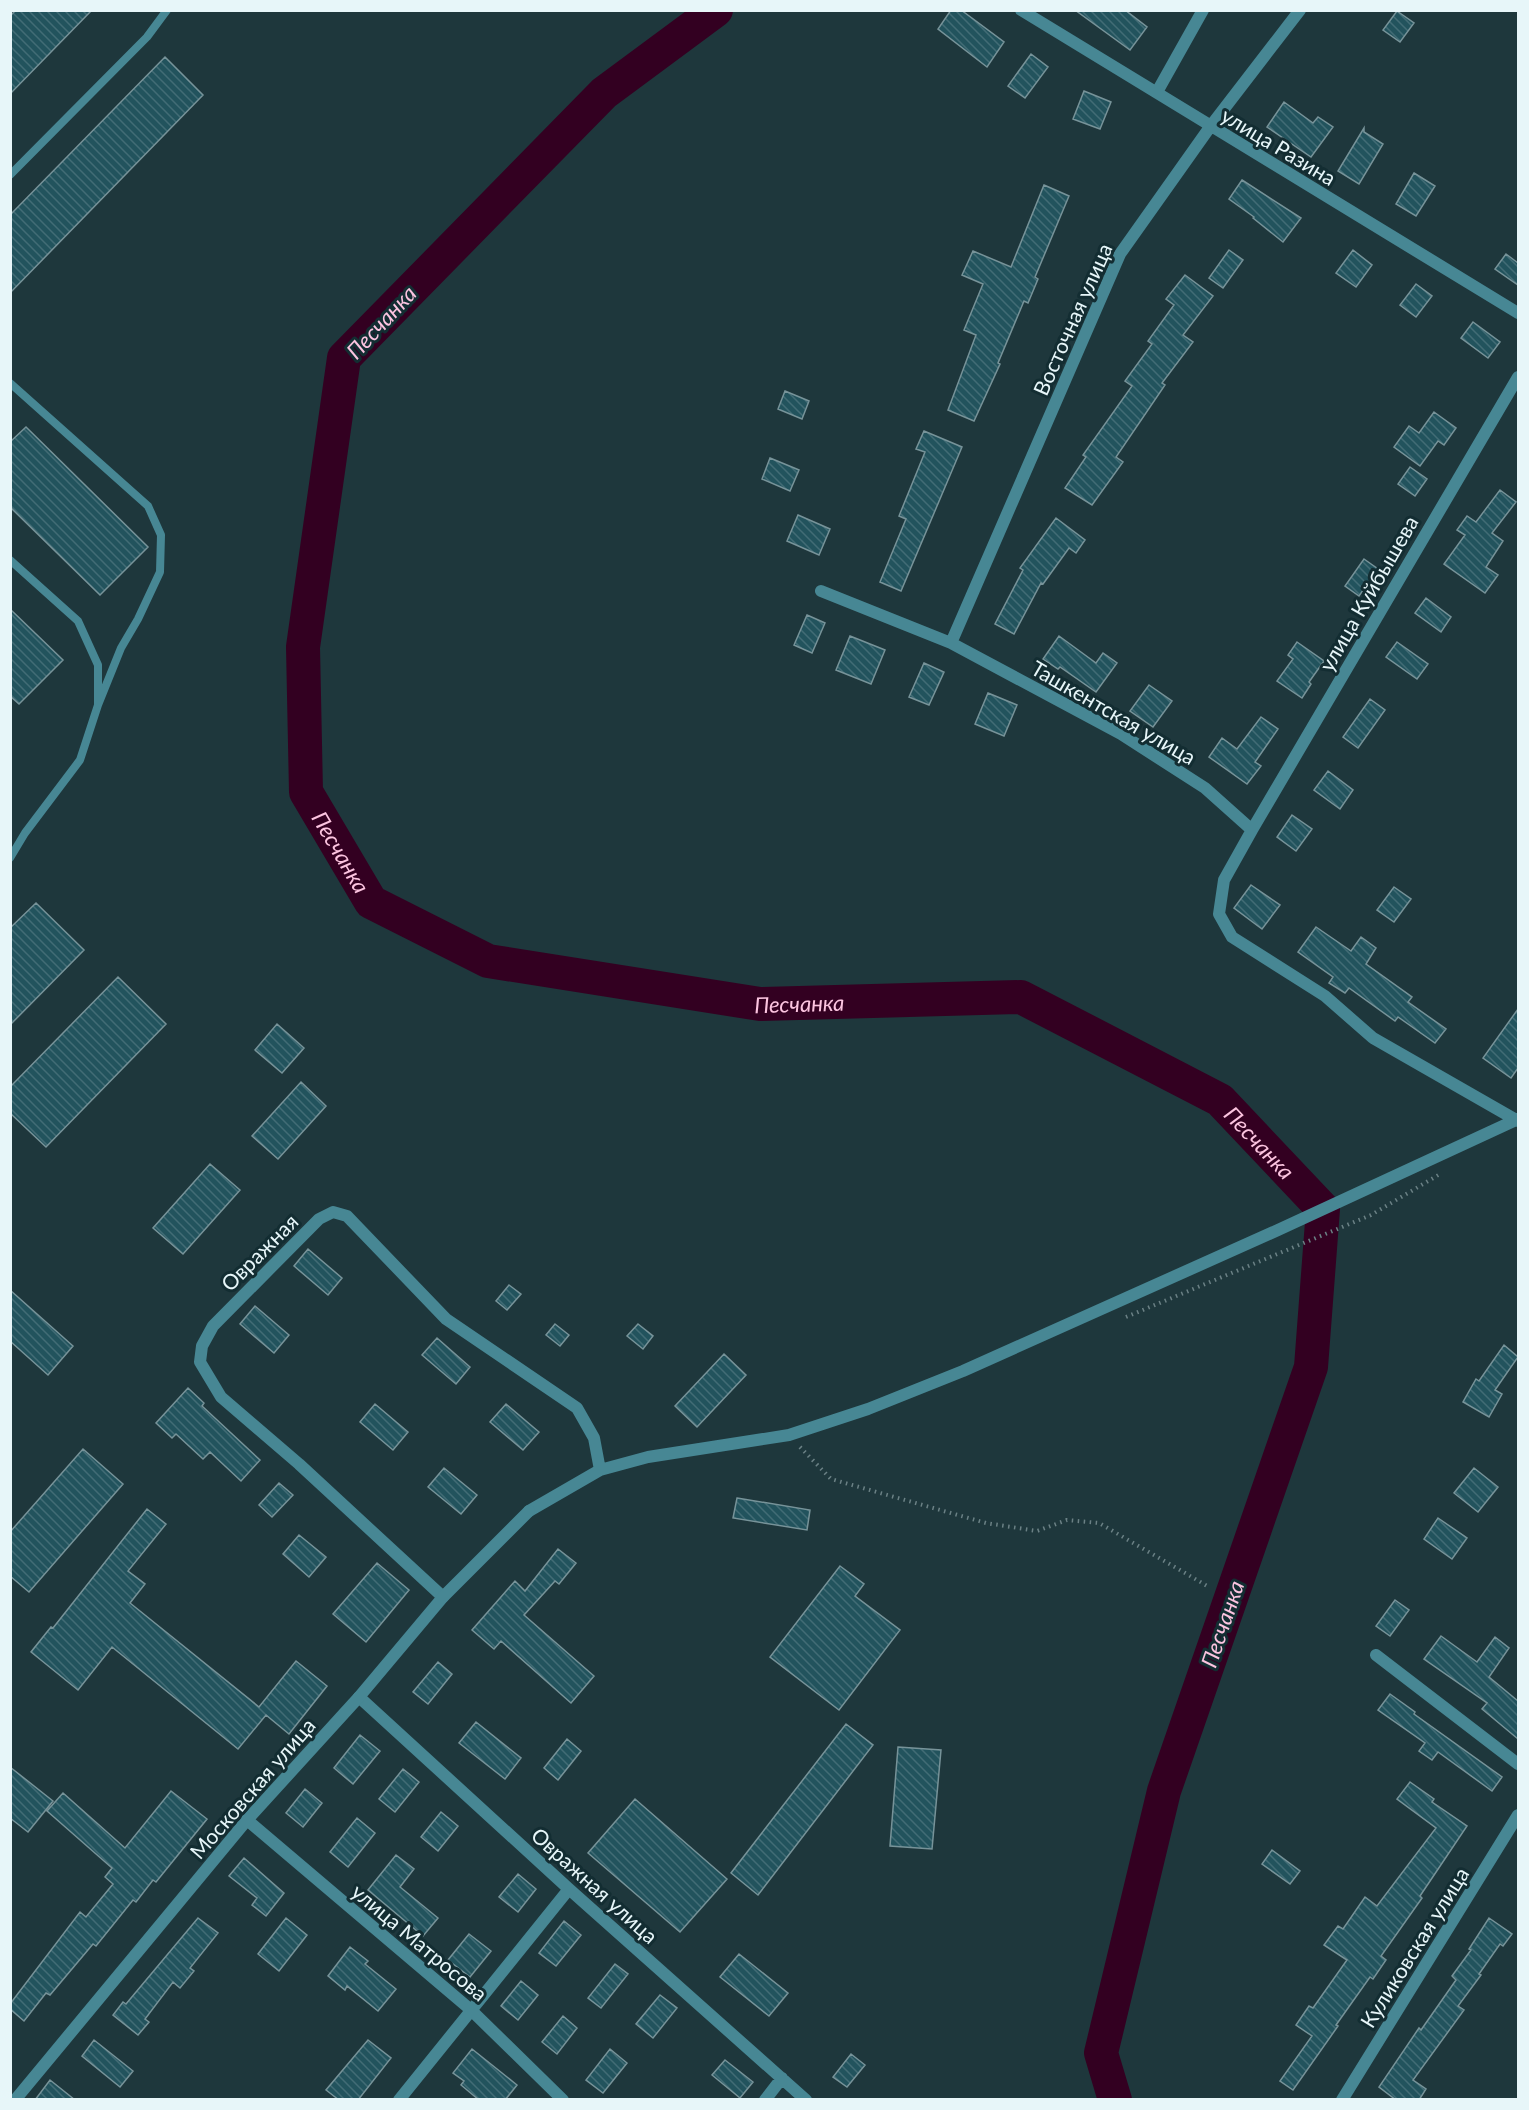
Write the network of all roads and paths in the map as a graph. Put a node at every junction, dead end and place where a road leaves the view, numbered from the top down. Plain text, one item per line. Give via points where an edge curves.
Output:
1 (167, 10) edge
2 (1021, 10) edge
3 (1203, 10) edge
4 (1300, 10) edge
5 (1157, 92) junction
6 (1210, 127) junction
7 (10, 175) edge
8 (1518, 313) edge
9 (1518, 377) edge
10 (10, 383) edge
11 (10, 560) edge
12 (821, 591) dead end
13 (951, 643) junction
14 (98, 705) junction
15 (1252, 830) junction
16 (10, 858) edge
17 (1518, 1120) edge
18 (1371, 1215) dead end
19 (1214, 1281) dead end
20 (789, 1436) junction
21 (600, 1470) junction
22 (1209, 1587) dead end
23 (443, 1597) junction
24 (1376, 1655) dead end
25 (359, 1697) junction
26 (1518, 1764) edge
27 (1518, 1815) edge
28 (247, 1820) junction
29 (568, 1889) junction
30 (471, 2010) junction
31 (782, 2078) junction
32 (15, 2100) edge
33 (399, 2100) edge
34 (563, 2100) edge
35 (765, 2100) edge
36 (806, 2100) edge
37 (1342, 2100) edge

1 - 7 lane via 147,37
2 - 5 street, улица Разина
3 - 5 street
4 - 6 street, Восточная улица
5 - 6 street, улица Разина
6 - 8 street, улица Разина
6 - 13 street, Восточная улица via 1120,254
9 - 15 street, улица Куйбышева
10 - 14 lane via 148,506 161,536 160,572 121,648
11 - 14 lane via 78,621 98,665
12 - 13 street, Ташкентская улица
13 - 15 street, Ташкентская улица via 1121,734 1205,789
14 - 16 lane via 80,760
15 - 17 street via 1224,880 1219,914 1232,937 1325,996 1373,1038
17 - 20 street, Московская улица via 963,1371
18 - 19 path
20 - 21 street, Московская улица via 648,1457
20 - 22 path via 831,1479 986,1523 1037,1531 1067,1520 1099,1523
21 - 23 street, Московская улица via 529,1511
21 - 23 street, Овражная via 594,1438 577,1408 446,1319 347,1216 333,1212 319,1219 213,1326 202,1346 200,1362 221,1397
23 - 25 street, Московская улица
24 - 26 street
25 - 28 street, Московская улица
25 - 29 street, Овражная улица
27 - 37 street, Куликовская улица
28 - 30 street, улица Матросова
28 - 32 street, Московская улица
29 - 30 street
29 - 31 street, Овражная улица
30 - 33 street
30 - 34 street, улица Матросова
31 - 35 street
31 - 36 street, Овражная улица

